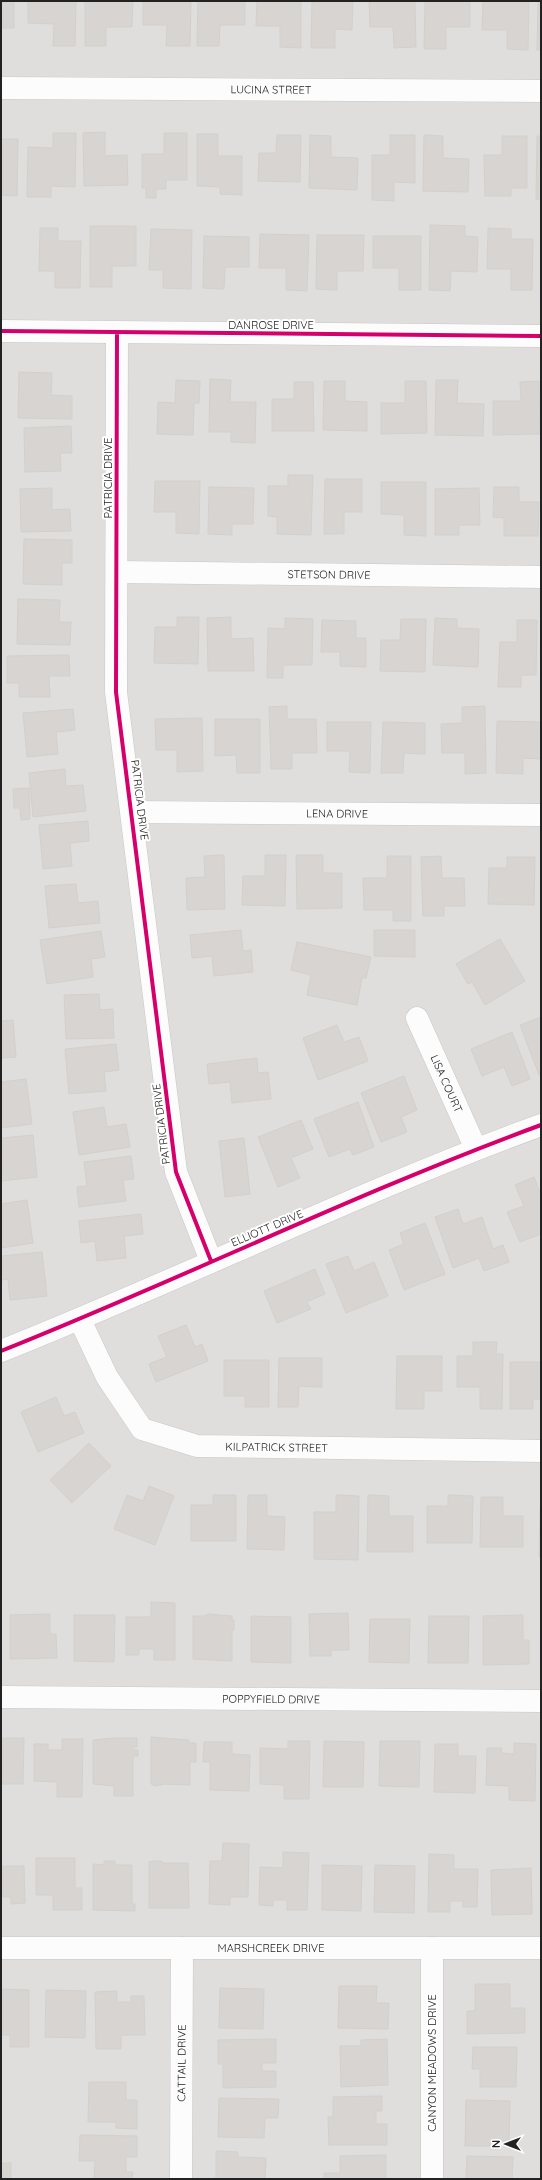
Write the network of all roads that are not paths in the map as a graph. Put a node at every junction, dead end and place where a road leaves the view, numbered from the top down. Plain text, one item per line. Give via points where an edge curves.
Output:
1 (1, 88) edge
2 (541, 91) edge
3 (1, 331) edge
4 (117, 333) junction
5 (541, 336) edge
6 (118, 572) junction
7 (541, 577) edge
8 (132, 812) junction
9 (541, 815) edge
10 (417, 1018) dead end
11 (541, 1125) edge
12 (476, 1149) junction
13 (211, 1261) junction
14 (80, 1320) junction
15 (1, 1352) edge
16 (541, 1451) edge
17 (1, 1697) edge
18 (541, 1701) edge
19 (1, 1948) edge
20 (182, 1948) junction
21 (432, 1948) junction
22 (541, 1948) edge
23 (181, 2179) edge
24 (432, 2179) edge

1 - 2 street, LUCINA STREET
3 - 4 street, DANROSE DRIVE
4 - 5 street, DANROSE DRIVE
4 - 6 street, PATRICIA DRIVE
6 - 7 street, STETSON DRIVE
6 - 8 street, PATRICIA DRIVE via 116,692
8 - 9 street, LENA DRIVE
8 - 13 street, PATRICIA DRIVE via 176,1172
10 - 12 street, LISA COURT
11 - 12 street, ELLIOTT DRIVE
12 - 13 street, ELLIOTT DRIVE
13 - 14 street, ELLIOTT DRIVE
14 - 15 street, ELLIOTT DRIVE
14 - 16 street, KILPATRICK STREET via 106,1377 142,1429 197,1446
17 - 18 street, POPPYFIELD DRIVE
19 - 20 street, MARSHCREEK DRIVE
20 - 21 street, MARSHCREEK DRIVE
20 - 23 street, CATTAIL DRIVE
21 - 22 street, MARSHCREEK DRIVE
21 - 24 street, CANYON MEADOWS DRIVE

